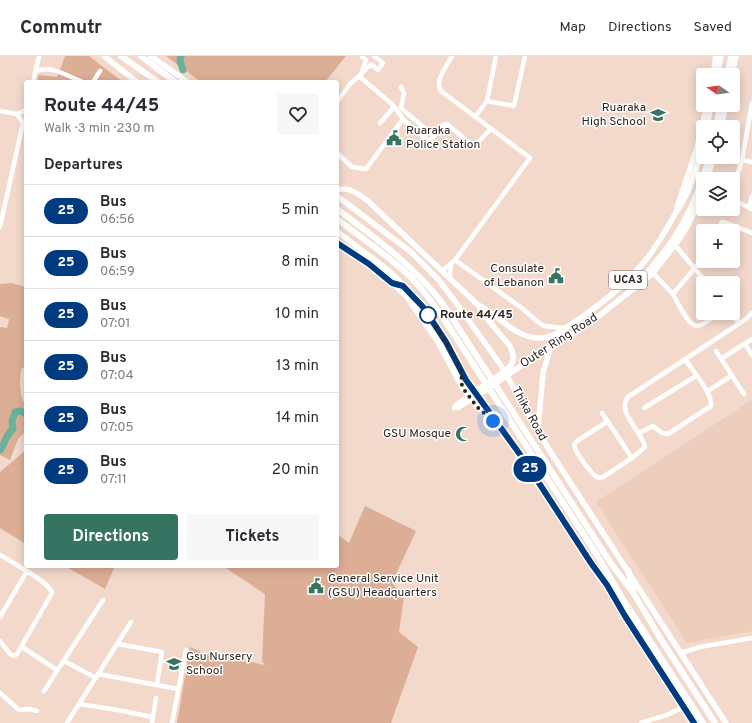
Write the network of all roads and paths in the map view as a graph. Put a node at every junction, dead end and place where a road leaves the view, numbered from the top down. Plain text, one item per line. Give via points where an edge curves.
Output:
1 (39, 56) edge
2 (104, 56) edge
3 (122, 56) edge
4 (362, 56) edge
5 (374, 56) edge
6 (452, 56) edge
7 (496, 56) edge
8 (525, 56) edge
9 (716, 56) edge
10 (721, 56) edge
11 (731, 56) edge
12 (736, 56) edge
13 (145, 57) edge
14 (366, 60) junction
15 (371, 64) junction
16 (714, 68) edge
17 (718, 68) edge
18 (728, 68) edge
19 (733, 68) edge
20 (36, 71) junction
21 (100, 71) dead end
22 (360, 74) junction
23 (34, 80) edge
24 (78, 80) edge
25 (94, 80) edge
26 (134, 80) edge
27 (155, 80) edge
28 (173, 80) edge
29 (184, 80) edge
30 (401, 87) dead end
31 (339, 99) edge
32 (487, 101) junction
33 (752, 103) edge
34 (397, 108) junction
35 (0, 111) edge
36 (24, 111) edge
37 (705, 112) edge
38 (17, 114) junction
39 (475, 117) junction
40 (403, 119) junction
41 (380, 123) dead end
42 (491, 129) junction
43 (434, 136) junction
44 (339, 155) edge
45 (742, 160) junction
46 (752, 162) edge
47 (697, 164) edge
48 (707, 164) edge
49 (738, 172) edge
50 (339, 190) edge
51 (752, 196) edge
52 (339, 198) edge
53 (740, 203) edge
54 (750, 208) edge
55 (696, 209) edge
56 (339, 212) edge
57 (674, 215) junction
58 (339, 220) edge
59 (0, 227) edge
60 (740, 228) edge
61 (339, 232) edge
62 (752, 233) edge
63 (339, 244) edge
64 (415, 246) junction
65 (675, 246) junction
66 (411, 252) junction
67 (455, 260) junction
68 (451, 264) junction
69 (695, 269) junction
70 (442, 271) junction
71 (653, 273) junction
72 (701, 276) edge
73 (450, 278) junction
74 (392, 283) junction
75 (640, 284) junction
76 (403, 286) junction
77 (673, 294) junction
78 (478, 305) junction
79 (752, 313) edge
80 (708, 320) edge
81 (737, 320) edge
82 (739, 323) junction
83 (564, 328) junction
84 (752, 339) edge
85 (744, 344) junction
86 (550, 349) junction
87 (716, 351) dead end
88 (752, 355) edge
89 (685, 359) junction
90 (721, 359) junction
91 (510, 368) junction
92 (461, 369) junction
93 (696, 376) junction
94 (731, 376) junction
95 (462, 387) junction
96 (708, 391) junction
97 (478, 392) junction
98 (744, 394) dead end
99 (644, 408) dead end
100 (602, 413) dead end
101 (608, 422) junction
102 (501, 427) junction
103 (538, 430) junction
104 (639, 433) junction
105 (632, 458) junction
106 (0, 555) edge
107 (628, 570) junction
108 (27, 571) junction
109 (607, 585) junction
110 (634, 594) junction
111 (103, 600) dead end
112 (624, 601) junction
113 (1, 613) edge
114 (132, 622) dead end
115 (752, 638) edge
116 (0, 641) edge
117 (118, 644) junction
118 (22, 647) junction
119 (186, 650) dead end
120 (681, 653) junction
121 (64, 661) junction
122 (57, 670) junction
123 (97, 676) junction
124 (157, 684) junction
125 (178, 689) junction
126 (44, 691) dead end
127 (0, 693) edge
128 (156, 698) dead end
129 (79, 704) junction
130 (684, 707) junction
131 (37, 711) dead end
132 (152, 717) junction
133 (67, 723) edge
134 (152, 723) edge
135 (172, 723) edge
136 (641, 723) edge
137 (694, 723) edge
138 (704, 723) edge
139 (715, 723) edge
140 (726, 723) edge

1 - 20 street
2 - 26 main road
3 - 27 highway
4 - 14 street
5 - 15 street via 383,63 378,70
6 - 39 street via 438,82 439,88
7 - 32 street
8 - 32 street via 514,106
9 - 16 main road
10 - 17 main road
11 - 18 main road
12 - 19 main road
13 - 28 highway
13 - 29 main road
14 - 15 street
14 - 22 street
15 - 22 street
20 - 23 street
20 - 24 street via 50,69
21 - 25 street
22 - 31 street
22 - 34 street
30 - 34 street via 404,93
32 - 39 street
33 - 45 street
34 - 40 street
34 - 41 street
34 - 43 street
35 - 38 street
36 - 38 street
37 - 57 main road, Outer Ring Road / UCA3 via 696,151
38 - 59 street via 23,123
39 - 42 street
40 - 43 street via 429,141
40 - 44 street via 366,169 352,167
42 - 43 street via 475,145 446,124
42 - 67 street via 530,158
45 - 46 street
45 - 49 street
47 - 57 main road, Outer Ring Road / UCA3 via 692,181
48 - 75 main road, Outer Ring Road / UCA3 via 684,221 672,242
50 - 64 main road via 355,192 367,200
51 - 54 street
52 - 66 main road, Thika Road
53 - 54 street
55 - 65 main road, Outer Ring Road / UCA3
56 - 110 highway, Thika Road via 400,258 431,288 467,339 610,562
57 - 83 main road, Outer Ring Road / UCA3 via 665,233 632,276 603,301
58 - 112 highway, Thika Road via 407,273 434,305 474,363
60 - 62 street
61 - 76 main road
63 - 74 main road
64 - 66 main road
64 - 70 main road
65 - 69 street
65 - 71 main road, Outer Ring Road / UCA3
66 - 103 main road, Thika Road via 438,279 500,364
67 - 68 street
67 - 83 street via 544,326
68 - 70 street
68 - 73 street
69 - 72 street
69 - 77 street
70 - 73 main road
71 - 75 main road, Outer Ring Road / UCA3
71 - 77 street
73 - 78 main road
74 - 76 main road
74 - 95 main road via 406,296 438,342
75 - 86 main road, Outer Ring Road / UCA3 via 614,306
76 - 92 main road via 426,311
77 - 80 street via 693,325
78 - 83 main road, Outer Ring Road / UCA3 via 517,332 531,337 550,338
78 - 91 main road via 513,351 514,357
79 - 82 street
81 - 82 street
82 - 89 street
84 - 85 street
85 - 88 street
85 - 90 street
86 - 91 main road, Outer Ring Road
86 - 103 main road via 543,373
87 - 90 street
89 - 93 street
89 - 104 street via 626,400 624,410
90 - 94 street
91 - 97 main road, Outer Ring Road
92 - 95 main road
92 - 97 main road
93 - 96 street
93 - 99 street
94 - 96 street
94 - 98 street
95 - 102 main road via 477,407
96 - 104 street via 712,401 710,408 671,433 664,434 653,426
97 - 102 main road
100 - 101 street
101 - 105 street
101 - 105 street via 577,441 574,445 576,451 593,476 599,478
102 - 109 main road
103 - 107 main road, Thika Road
104 - 105 street via 645,447
106 - 108 street
107 - 110 highway
107 - 120 main road, Thika Road
108 - 113 street
108 - 118 street via 50,588 52,593
109 - 112 highway
109 - 130 main road
110 - 139 highway, Thika Road
111 - 121 street
112 - 138 highway, Thika Road
114 - 117 street
115 - 120 street
116 - 118 street via 13,656
117 - 123 street
117 - 124 street via 162,652
118 - 122 street
119 - 125 street
120 - 140 main road, Thika Road
121 - 122 street
121 - 123 street
122 - 126 street
123 - 124 street
123 - 129 street
124 - 125 street
125 - 135 street
127 - 131 street via 19,710
128 - 132 street
129 - 132 street
129 - 133 street
130 - 136 street
130 - 137 main road
132 - 134 street

